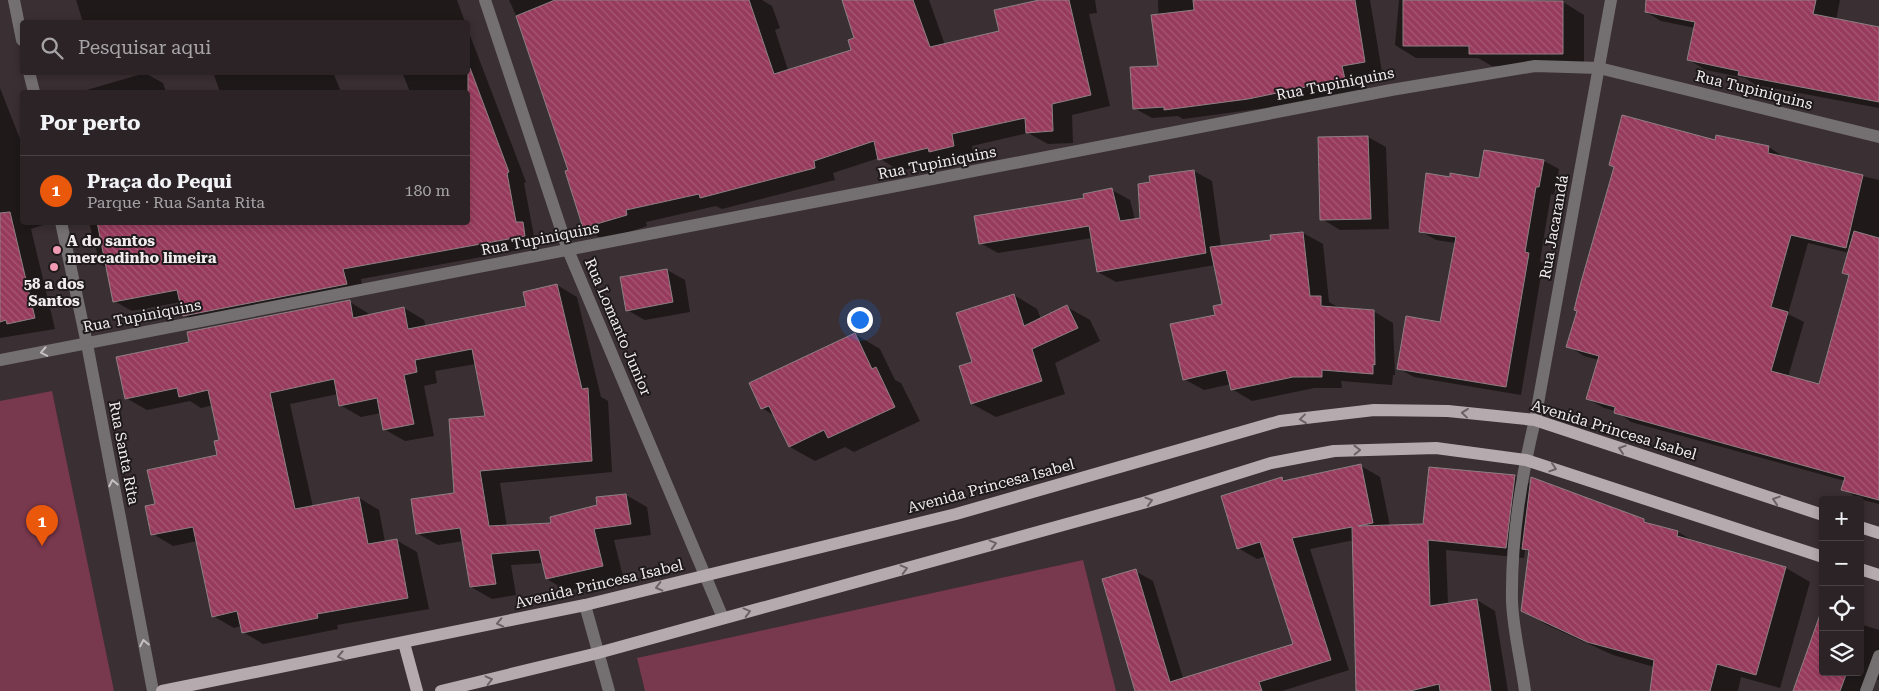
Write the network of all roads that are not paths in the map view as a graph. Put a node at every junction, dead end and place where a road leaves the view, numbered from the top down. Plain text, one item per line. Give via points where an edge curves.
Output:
1 (14, 0) edge
2 (485, 0) edge
3 (1610, 0) edge
4 (20, 30) edge
5 (1599, 68) junction
6 (31, 75) edge
7 (34, 90) edge
8 (1879, 137) edge
9 (62, 225) edge
10 (568, 250) junction
11 (87, 344) junction
12 (0, 360) edge
13 (1535, 420) junction
14 (1526, 460) junction
15 (1819, 514) edge
16 (1864, 528) edge
17 (1879, 533) edge
18 (1819, 556) edge
19 (1864, 570) edge
20 (1879, 575) edge
21 (706, 576) junction
22 (585, 605) junction
23 (723, 618) junction
24 (404, 643) junction
25 (598, 653) junction
26 (1879, 656) edge
27 (153, 691) edge
28 (162, 691) edge
29 (417, 691) edge
30 (441, 691) edge
31 (609, 691) edge
32 (1525, 691) edge
33 (1866, 691) edge

1 - 4 street
2 - 10 street, Rua Lomanto Junior
3 - 5 street, Rua Jacarandá
5 - 8 street, Rua Tupiniquins
5 - 10 street, Rua Tupiniquins via 1535,66 1400,88
5 - 13 street, Rua Jacarandá
6 - 7 street
9 - 11 street, Rua Santa Rita
10 - 11 street, Rua Tupiniquins
10 - 21 street, Rua Lomanto Junior
11 -> 12 street, Rua Tupiniquins
27 -> 11 street, Rua Santa Rita
13 - 14 street, Rua Jacarandá
15 -> 13 main road, Avenida Princesa Isabel
13 -> 21 main road, Avenida Princesa Isabel via 1448,411 1374,410 1280,422 956,514
14 -> 18 main road
23 -> 14 main road via 1143,502 1271,463 1334,451 1436,448
14 - 32 street, Rua Jacarandá via 1515,541 1512,602
16 - 17 main road
19 - 20 main road
21 -> 22 main road, Avenida Princesa Isabel
21 - 23 street, Rua Lomanto Junior
22 -> 24 main road, Avenida Princesa Isabel
22 - 25 street
23 - 25 main road
24 -> 28 main road, Avenida Princesa Isabel
24 - 29 main road
30 -> 25 main road
25 - 31 street
26 - 33 street

